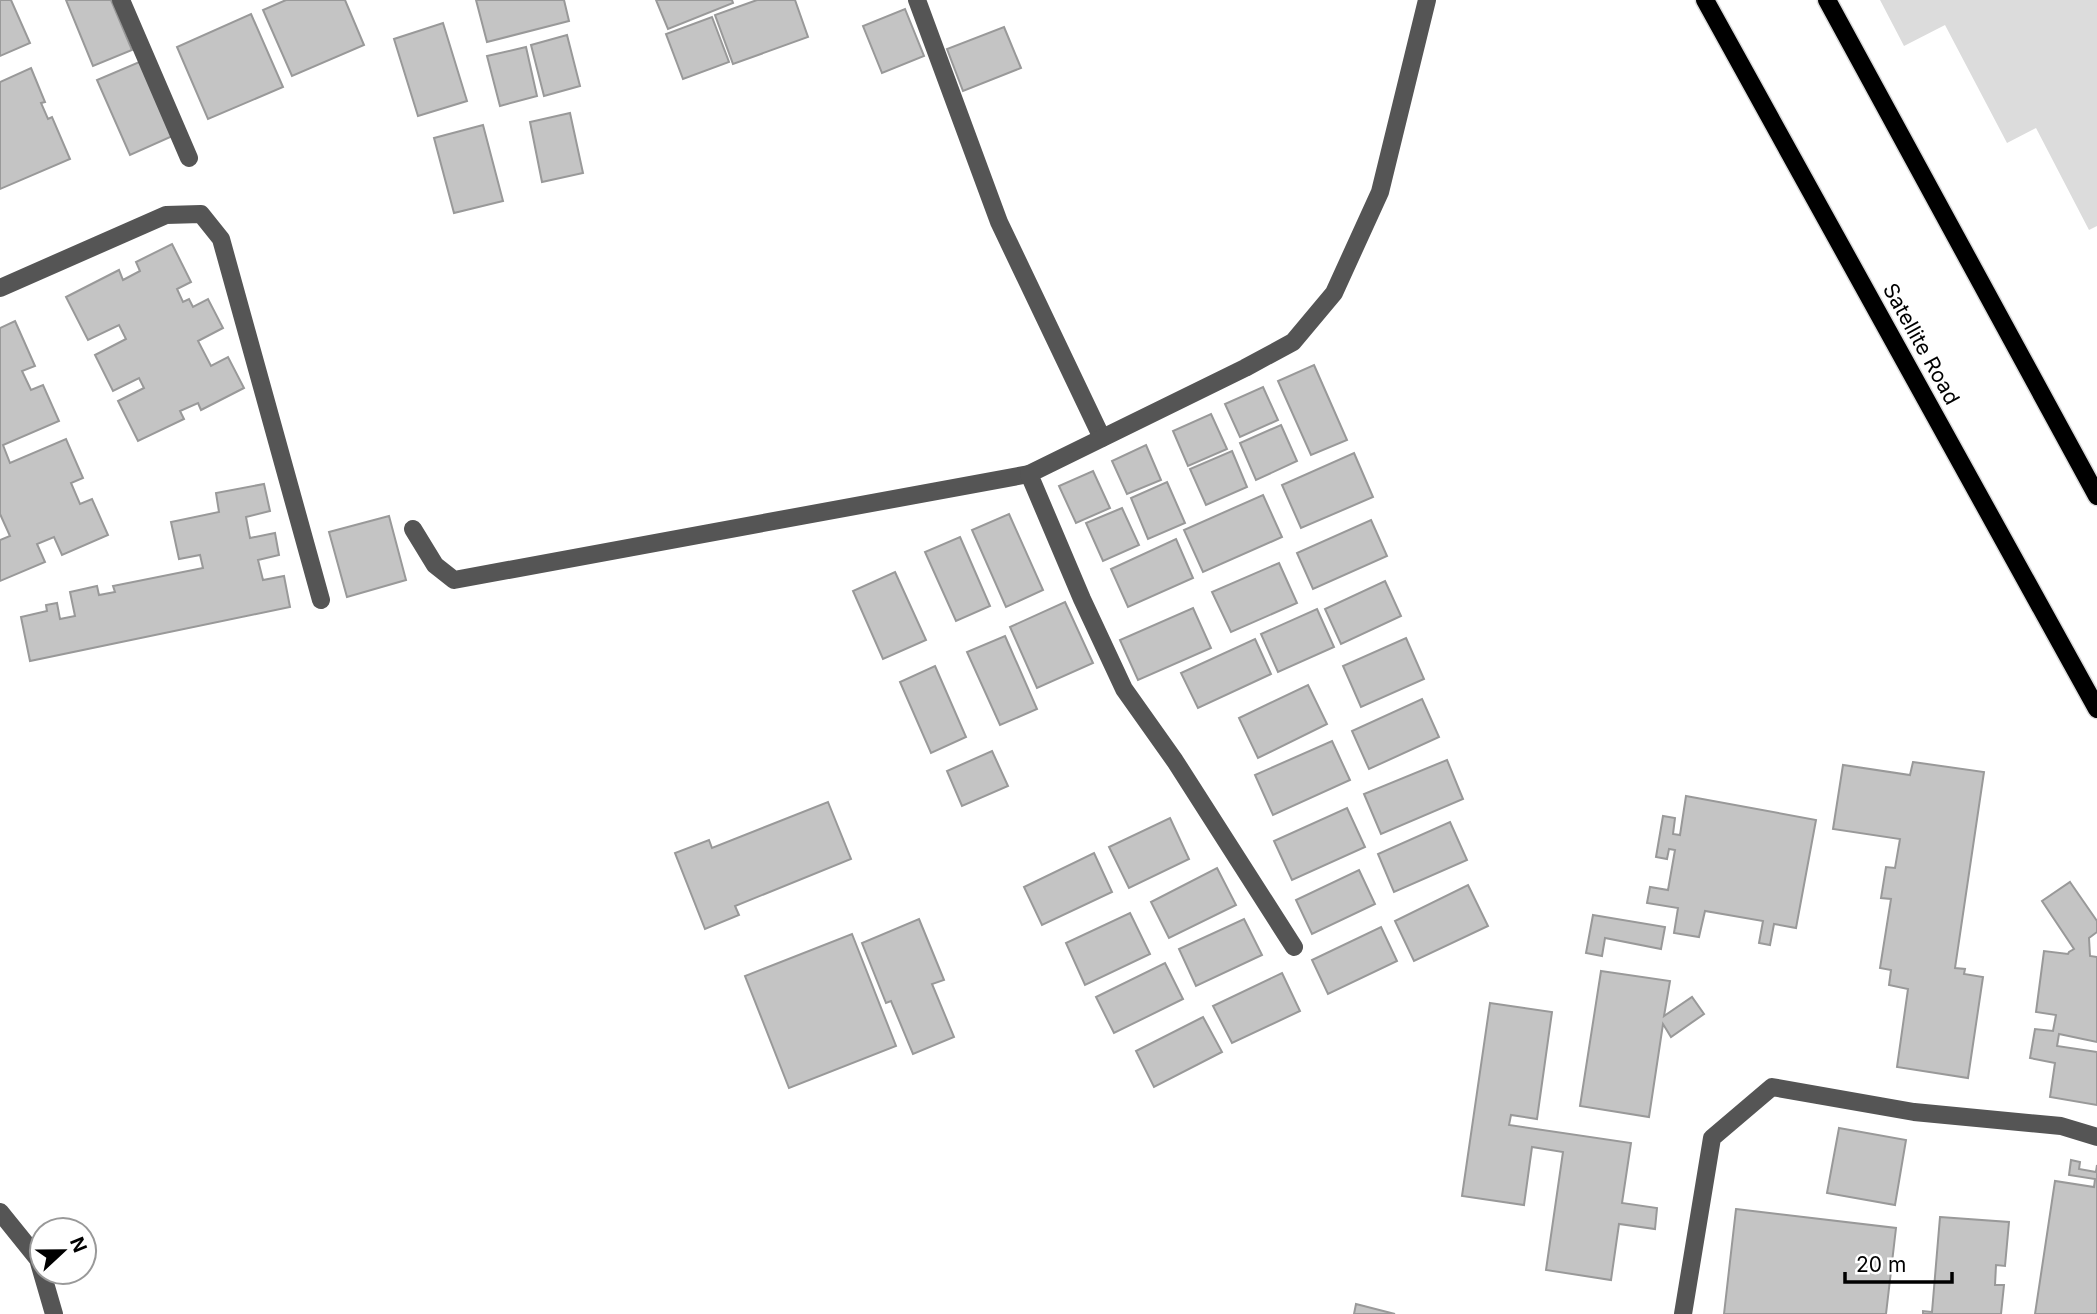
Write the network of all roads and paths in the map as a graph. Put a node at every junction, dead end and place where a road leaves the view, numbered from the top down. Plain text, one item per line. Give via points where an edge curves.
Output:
1 (121, 0) edge
2 (918, 0) edge
3 (1427, 0) edge
4 (1705, 0) edge
5 (1827, 0) edge
6 (188, 158) dead end
7 (0, 288) edge
8 (1102, 438) junction
9 (1029, 474) junction
10 (2097, 496) edge
11 (413, 529) dead end
12 (321, 600) dead end
13 (2097, 709) edge
14 (1294, 947) dead end
15 (2097, 1137) edge
16 (0, 1212) edge
17 (54, 1314) edge
18 (1683, 1314) edge

1 - 6 street
2 - 8 street via 999,222
3 - 8 street via 1380,192 1334,293 1293,342
4 - 13 main road, Satellite Road
5 - 10 main road
7 - 12 street via 166,215 201,214 221,239
8 - 9 street
9 - 11 street via 454,580 435,565
9 - 14 street via 1124,689
15 - 18 street via 2062,1126 1914,1112 1772,1087 1712,1138
16 - 17 street via 38,1259

